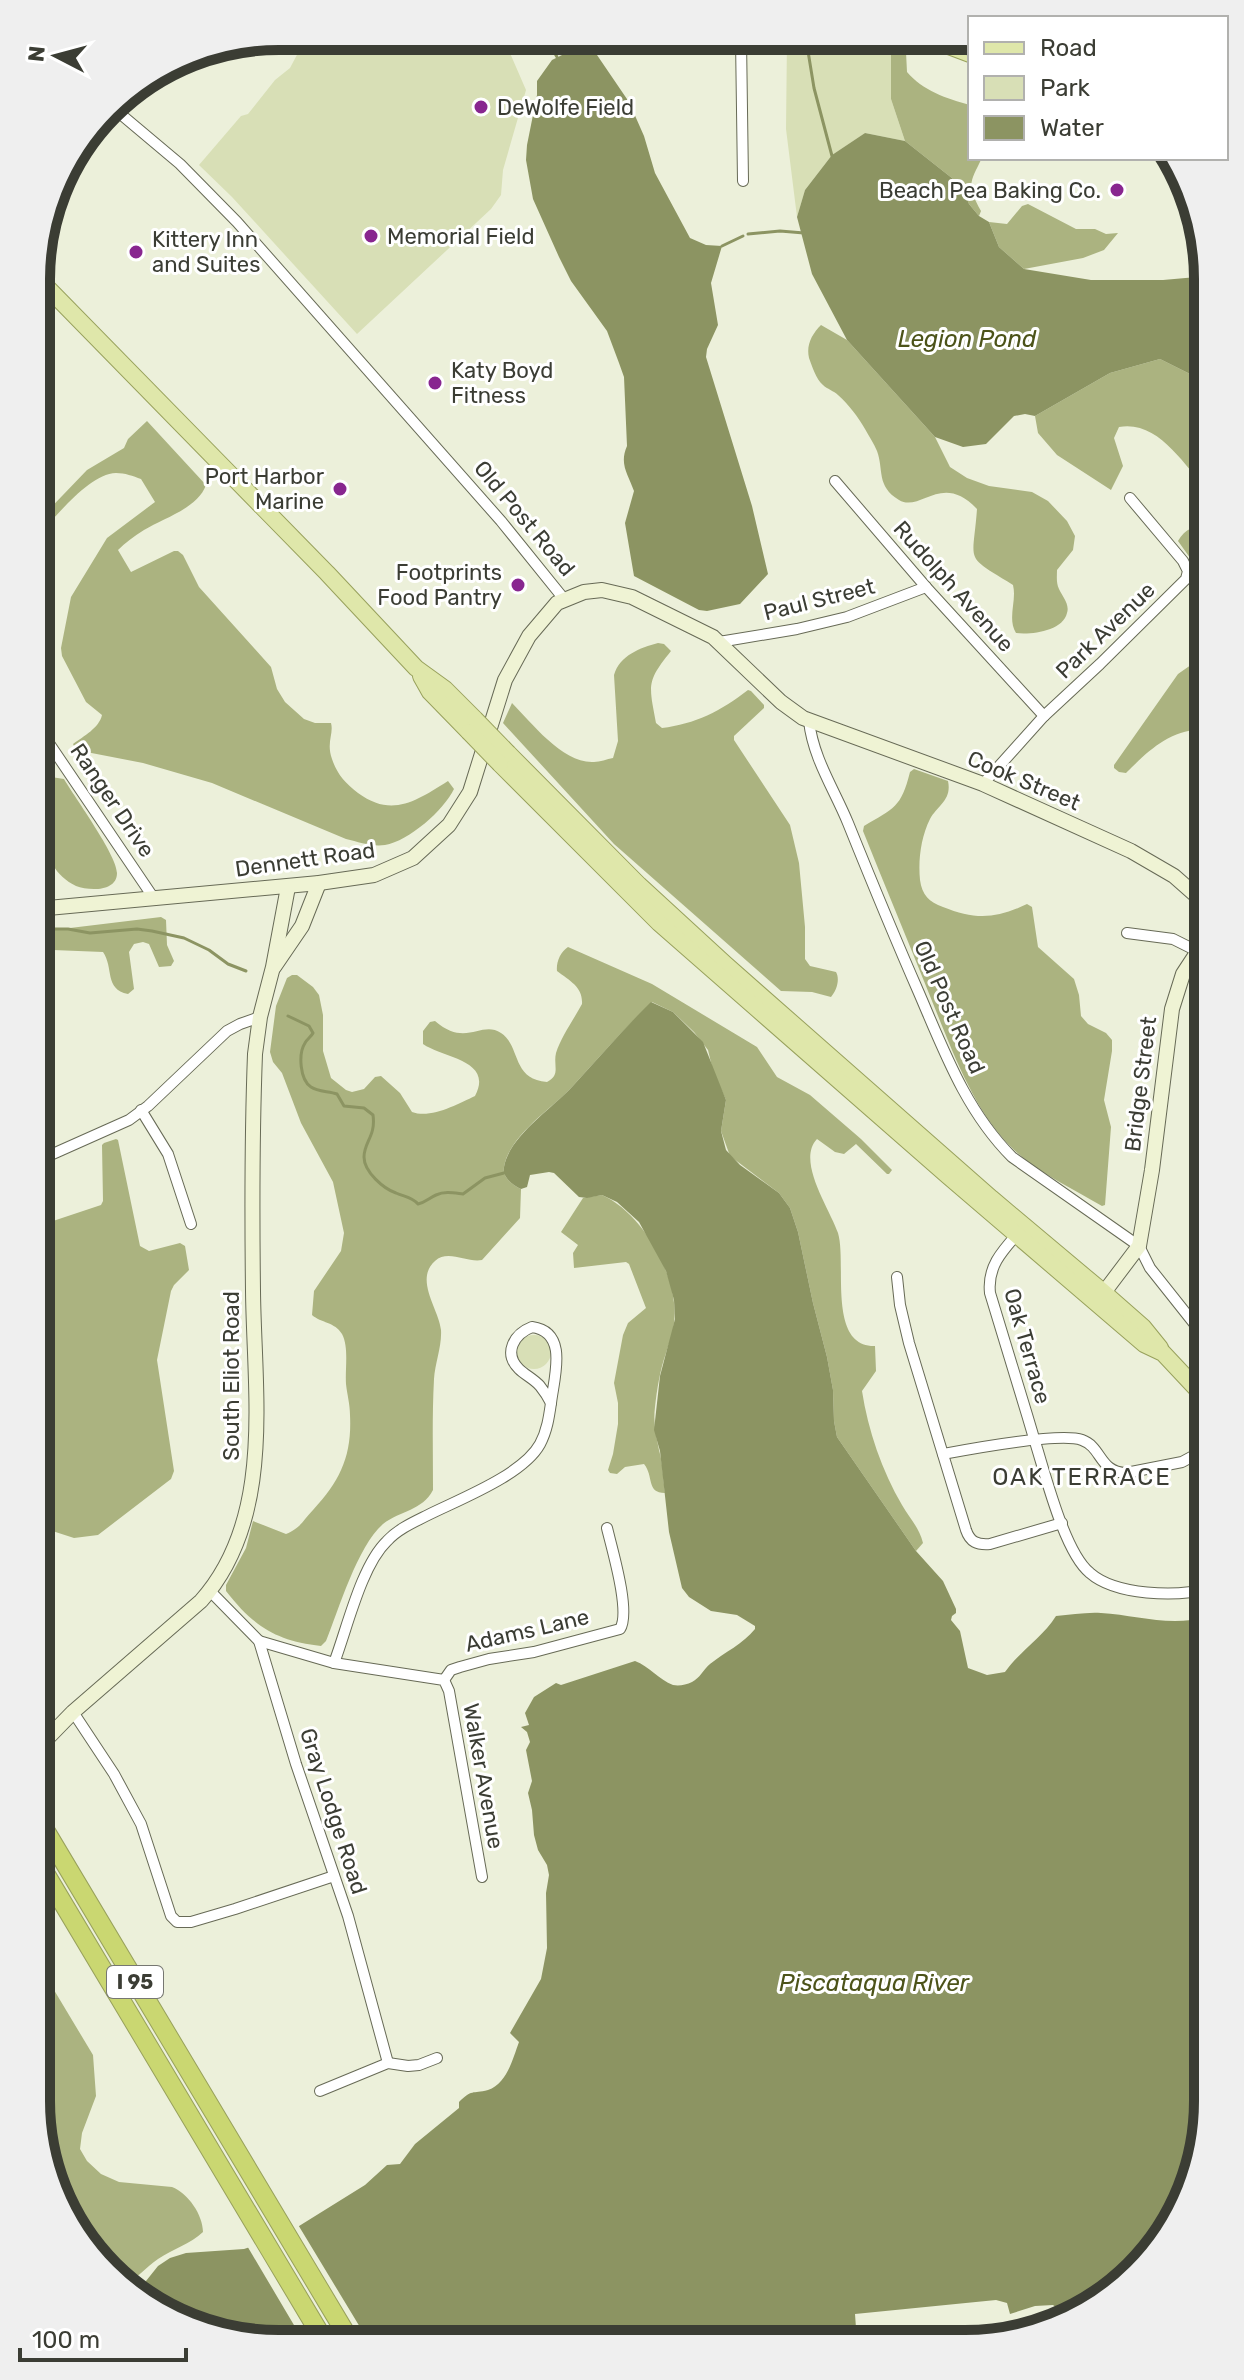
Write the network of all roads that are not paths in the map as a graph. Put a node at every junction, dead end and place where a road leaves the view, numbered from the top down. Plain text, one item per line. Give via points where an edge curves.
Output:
1 (741, 50) edge
2 (121, 114) edge
3 (743, 181) dead end
4 (52, 293) edge
5 (835, 481) dead end
6 (1130, 498) dead end
7 (926, 587) junction
8 (564, 599) junction
9 (719, 642) junction
10 (1044, 716) junction
11 (809, 721) junction
12 (50, 745) edge
13 (983, 784) junction
14 (319, 883) junction
15 (288, 887) junction
16 (1194, 893) edge
17 (153, 897) junction
18 (50, 908) edge
19 (1127, 933) dead end
20 (1194, 950) edge
21 (1194, 956) edge
22 (273, 967) junction
23 (260, 1017) junction
24 (141, 1110) junction
25 (50, 1156) edge
26 (191, 1224) dead end
27 (1020, 1230) junction
28 (1139, 1246) junction
29 (897, 1277) dead end
30 (1100, 1297) junction
31 (1194, 1323) edge
32 (1194, 1386) edge
33 (551, 1403) junction
34 (1035, 1441) junction
35 (943, 1454) junction
36 (1194, 1456) edge
37 (1062, 1523) junction
38 (607, 1528) dead end
39 (1194, 1590) edge
40 (210, 1591) junction
41 (259, 1641) junction
42 (334, 1663) junction
43 (444, 1680) junction
44 (73, 1712) junction
45 (50, 1736) edge
46 (50, 1838) edge
47 (334, 1876) junction
48 (482, 1877) dead end
49 (50, 1881) edge
50 (437, 2058) dead end
51 (388, 2063) junction
52 (320, 2091) dead end
53 (318, 2330) edge
54 (344, 2330) edge

1 - 3 street
2 - 8 street, Old Post Road via 237,222
4 - 27 main road, bridge via 370,617 416,668 430,692 504,758 659,923
5 - 7 street, Rudolph Avenue
6 - 10 street, Park Avenue via 1183,561 1186,579
7 - 9 street, Paul Street via 847,617
7 - 10 street, Rudolph Avenue
8 - 9 main road, Old Post Road via 591,591 616,592
8 - 14 main road, Dennett Road via 529,636 505,680 470,792 449,825 398,866
9 - 11 main road, Old Post Road via 781,702
10 - 13 street, Park Avenue
11 - 13 main road, Cook Street
11 - 28 street, Old Post Road via 818,758 943,1050 976,1114 1012,1157
12 - 17 street, Ranger Drive
13 - 16 main road, Cook Street via 1159,865
14 - 15 main road, Dennett Road
14 - 22 main road via 302,926
15 - 17 main road, Dennett Road
15 - 22 main road, South Eliot Road
17 - 18 main road, Dennett Road
19 - 20 street via 1173,939
21 - 28 main road, Bridge Street via 1172,1009
22 - 23 main road, South Eliot Road
23 - 24 street via 227,1031
23 - 40 main road, South Eliot Road via 254,1110 255,1456 243,1521 227,1565
24 - 25 street via 116,1128
24 - 26 street via 168,1154
27 - 30 main road
27 - 30 main road via 1079,1271
27 - 34 street, Oak Terrace via 994,1262 989,1287
28 - 30 main road, Bridge Street
28 - 31 street
29 - 35 street via 906,1331
30 - 32 main road
33 - 33 street via 556,1344 548,1333 532,1327 514,1340 511,1355
33 - 42 street via 544,1433 529,1459 408,1525 380,1547
34 - 35 street
34 - 36 street via 1083,1440 1117,1472
34 - 37 street, Oak Terrace
35 - 37 street via 974,1543 1002,1542
37 - 39 street, Oak Terrace via 1075,1557 1105,1583 1124,1589
38 - 43 street, Adams Lane via 624,1619 616,1631 460,1667
40 - 41 street, Gray Lodge Road
40 - 44 main road, South Eliot Road
41 - 42 street, Walker Avenue
41 - 47 street, Gray Lodge Road
42 - 43 street, Walker Avenue
43 - 48 street, Walker Avenue
44 - 45 main road, South Eliot Road
44 - 47 street via 141,1824 177,1922
46 - 54 highway, I 95
47 - 51 street, Gray Lodge Road
49 - 53 highway, I 95
50 - 51 street via 419,2065
51 - 52 street

